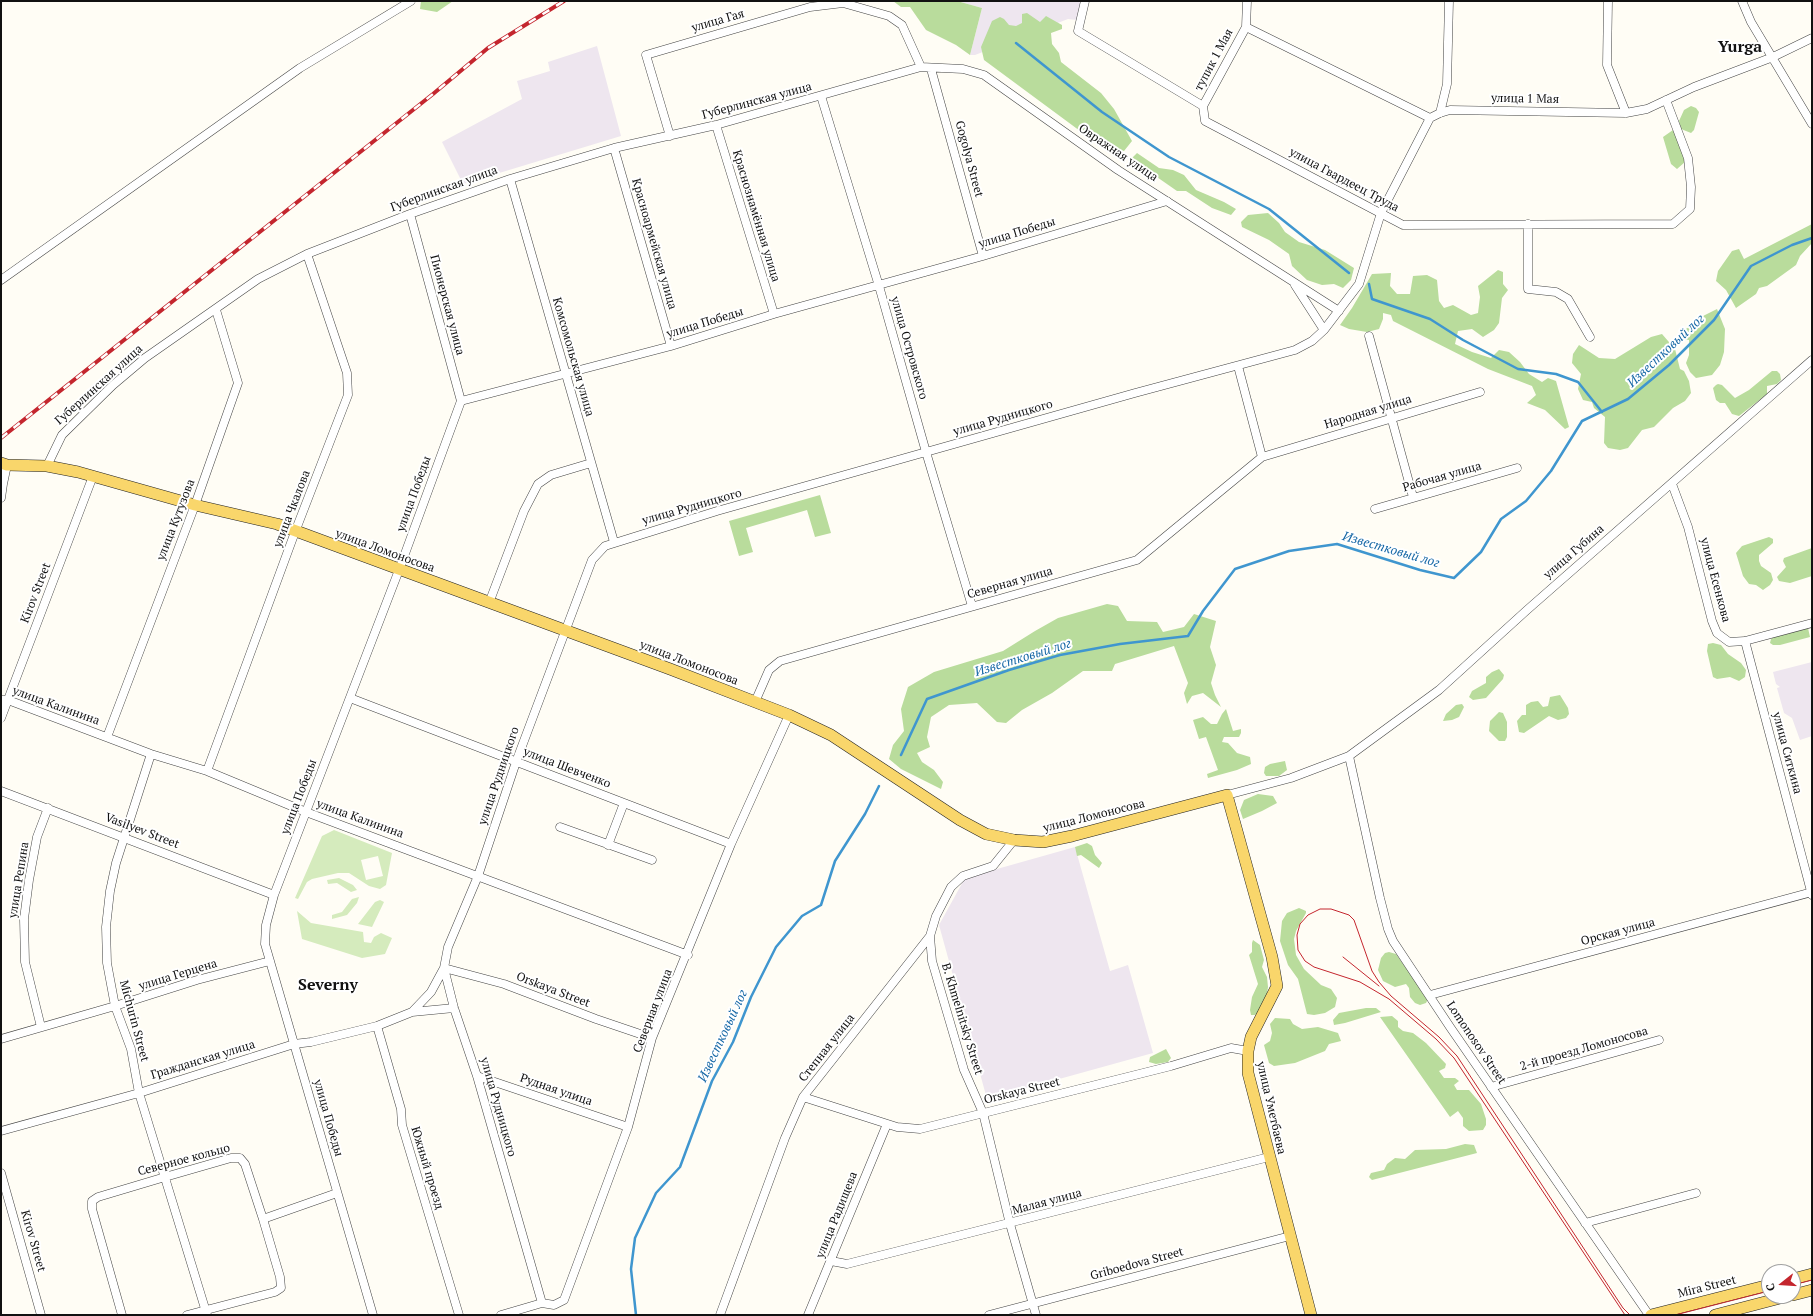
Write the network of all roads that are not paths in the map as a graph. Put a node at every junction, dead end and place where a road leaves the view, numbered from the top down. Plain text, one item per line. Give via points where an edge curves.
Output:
1 (412, 1) edge
2 (1084, 1) edge
3 (1247, 1) edge
4 (1449, 1) edge
5 (1608, 1) edge
6 (1742, 1) edge
7 (1246, 27) junction
8 (1812, 38) edge
9 (1773, 57) junction
10 (921, 67) junction
11 (931, 69) junction
12 (821, 96) junction
13 (1666, 100) junction
14 (1203, 106) junction
15 (1440, 113) junction
16 (1626, 113) junction
17 (1430, 118) junction
18 (1812, 124) edge
19 (716, 126) junction
20 (670, 136) junction
21 (614, 148) junction
22 (510, 179) junction
23 (1167, 201) junction
24 (1381, 213) junction
25 (410, 214) junction
26 (1528, 224) junction
27 (307, 254) junction
28 (982, 256) junction
29 (1, 280) edge
30 (1294, 283) junction
31 (879, 286) junction
32 (216, 310) junction
33 (1339, 311) junction
34 (774, 314) junction
35 (1324, 330) junction
36 (1368, 336) dead end
37 (1590, 337) dead end
38 (671, 346) junction
39 (1812, 360) edge
40 (1238, 366) junction
41 (566, 374) junction
42 (1480, 392) dead end
43 (461, 402) junction
44 (1392, 418) junction
45 (926, 452) junction
46 (1262, 456) junction
47 (591, 463) junction
48 (4, 464) edge
49 (47, 466) junction
50 (1517, 468) dead end
51 (93, 476) junction
52 (1672, 484) junction
53 (2, 485) edge
54 (1413, 497) junction
55 (1, 498) edge
56 (194, 505) junction
57 (1374, 509) dead end
58 (295, 532) junction
59 (614, 542) junction
60 (399, 570) junction
61 (489, 603) junction
62 (972, 606) junction
63 (1812, 623) edge
64 (565, 631) junction
65 (1745, 641) junction
66 (350, 698) junction
67 (5, 700) edge
68 (755, 702) junction
69 (789, 715) junction
70 (1, 718) edge
71 (107, 737) junction
72 (151, 754) junction
73 (1348, 756) junction
74 (516, 762) junction
75 (207, 771) junction
76 (1, 791) edge
77 (1227, 795) junction
78 (624, 803) junction
79 (48, 808) junction
80 (306, 812) junction
81 (560, 827) dead end
82 (125, 838) junction
83 (1014, 840) junction
84 (731, 844) junction
85 (608, 845) junction
86 (652, 860) dead end
87 (478, 876) junction
88 (1812, 893) edge
89 (274, 895) junction
90 (930, 936) junction
91 (688, 955) junction
92 (270, 961) junction
93 (444, 968) junction
94 (1430, 995) junction
95 (115, 1006) junction
96 (454, 1008) junction
97 (412, 1012) junction
98 (378, 1026) junction
99 (41, 1027) junction
100 (652, 1038) junction
101 (1, 1039) edge
102 (1659, 1040) dead end
103 (294, 1044) junction
104 (1248, 1051) junction
105 (477, 1076) junction
106 (1491, 1087) junction
107 (139, 1093) junction
108 (803, 1098) junction
109 (983, 1113) junction
110 (887, 1124) junction
111 (628, 1127) junction
112 (1, 1131) edge
113 (1269, 1156) junction
114 (1, 1173) edge
115 (165, 1177) junction
116 (337, 1193) junction
117 (1696, 1193) dead end
118 (263, 1219) junction
119 (1585, 1223) junction
120 (1010, 1224) junction
121 (1290, 1236) junction
122 (831, 1261) junction
123 (1812, 1274) edge
124 (1801, 1277) edge
125 (1761, 1287) edge
126 (1812, 1290) edge
127 (1801, 1293) edge
128 (542, 1303) junction
129 (1033, 1303) junction
130 (1761, 1303) edge
131 (207, 1312) edge
132 (41, 1315) edge
133 (122, 1315) edge
134 (187, 1315) edge
135 (373, 1315) edge
136 (459, 1315) edge
137 (501, 1315) edge
138 (720, 1315) edge
139 (808, 1315) edge
140 (990, 1315) edge
141 (1036, 1315) edge
142 (1311, 1315) edge
143 (1650, 1315) edge
144 (1715, 1315) edge

1 - 29 street via 300,68
2 - 14 street via 1078,31
3 - 7 street, тупик 1 Мая
4 - 15 street via 1447,84
5 - 16 street via 1607,65
6 - 9 street via 1751,22
7 - 14 street, тупик 1 Мая
7 - 17 street
8 - 9 street, улица 1 Мая
9 - 13 street, улица 1 Мая
9 - 18 street
10 - 11 street, Овражная улица
10 - 12 street, Губерлинская улица
10 - 20 street, улица Гая via 902,25 889,16 843,3 810,7 646,55
11 - 23 street, Овражная улица via 963,69 984,75 1118,170
11 - 28 street, Gogolya Street
12 - 19 street, Губерлинская улица
12 - 31 street, улица Островского
13 - 16 street, улица 1 Мая via 1647,109
13 - 26 street, улица Гвардеец Труда via 1688,158 1690,209 1673,224
14 - 24 street, улица Гвардеец Труда via 1205,121
15 - 16 street, улица 1 Мая via 1450,110
15 - 17 street, улица 1 Мая
17 - 24 street, улица Рудницкого
19 - 20 street, Губерлинская улица
19 - 34 street, Краснознамённая улица
20 - 21 street, Губерлинская улица
21 - 22 street, Губерлинская улица
21 - 38 street, Красноармейская улица
22 - 25 street, Губерлинская улица
22 - 41 street, Комсомольская улица
23 - 28 street, улица Победы
23 - 30 street, Овражная улица
24 - 26 street, улица Гвардеец Труда via 1403,225
24 - 33 street, улица Рудницкого via 1359,284
25 - 27 street, Губерлинская улица
25 - 43 street, Пионерская улица
26 - 37 street via 1528,289 1556,292 1568,299
27 - 32 street, Губерлинская улица via 258,279
27 - 58 street, улица Чкалова via 347,373 348,394
28 - 31 street, улица Победы
30 - 33 street, Овражная улица
30 - 35 street, Овражная улица
31 - 34 street, улица Победы
31 - 45 street, улица Островского
32 - 49 street, Губерлинская улица via 144,358 114,385 62,435
32 - 56 street, улица Кутузова via 238,383
33 - 35 street, улица Рудницкого
34 - 38 street, улица Победы
35 - 40 street, улица Рудницкого via 1295,350
36 - 44 street
38 - 41 street, улица Победы
39 - 52 street, улица Губина
40 - 45 street, улица Рудницкого
40 - 46 street
41 - 43 street, улица Победы
41 - 47 street, Комсомольская улица
42 - 44 street, Народная улица
43 - 60 street, улица Победы
44 - 46 street, Народная улица
44 - 54 street
45 - 59 street, улица Рудницкого
45 - 62 street, улица Островского
46 - 62 street, Северная улица via 1137,560
47 - 59 street, Комсомольская улица
47 - 61 street via 551,475 538,484 524,510
48 - 49 main road, улица Ломоносова
48 - 53 street
49 - 51 main road, улица Ломоносова
50 - 54 street, Рабочая улица
51 - 56 main road, улица Ломоносова
51 - 67 street, Kirov Street
52 - 65 street, улица Есенкова via 1688,527 1717,633 1729,642
52 - 73 street, улица Губина via 1620,527 1439,690
53 - 55 street
54 - 57 street, Рабочая улица
56 - 58 main road, улица Ломоносова via 277,524
56 - 71 street, улица Кутузова
58 - 60 main road, улица Ломоносова
58 - 75 street, улица Чкалова
59 - 64 street, улица Рудницкого via 605,546 592,560
60 - 61 main road, улица Ломоносова
60 - 66 street, улица Победы
61 - 64 main road, улица Ломоносова
62 - 68 street, Северная улица via 780,661 769,670
63 - 65 street, улица Есенкова
64 - 68 main road, улица Ломоносова
64 - 74 street, улица Рудницкого
65 - 88 street, улица Ситкина
66 - 74 street, улица Шевченко
66 - 80 street, улица Победы
67 - 70 street, Kirov Street
67 - 71 street, улица Калинина
68 - 69 main road, улица Ломоносова
69 - 83 main road, улица Ломоносова via 831,735 960,820 986,834
69 - 84 street, Северная улица
71 - 72 street, улица Калинина
72 - 75 street, улица Калинина
72 - 82 street, Michurin Street
73 - 77 street, улица Ломоносова via 1292,778
73 - 94 street, Lomonosov Street via 1388,928 1403,956
74 - 78 street, улица Шевченко
74 - 87 street, улица Рудницкого
75 - 80 street, улица Калинина
76 - 79 street, Vasilyev Street
77 - 83 main road, улица Ломоносова via 1072,836 1043,842
77 - 104 main road, улица Уметбаева via 1270,950 1277,986 1251,1037
78 - 84 street, улица Шевченко
78 - 85 street
79 - 82 street, Vasilyev Street
79 - 99 street, улица Репина via 37,837 24,919 25,962
80 - 87 street, улица Калинина
80 - 89 street, улица Победы
81 - 85 street
82 - 89 street, Vasilyev Street
82 - 95 street, Michurin Street via 110,891 106,927 107,963
83 - 90 street, Степная улица via 993,866 963,876 951,887 936,916
84 - 91 street, Северная улица
85 - 86 street
87 - 91 street, улица Калинина
87 - 93 street, улица Рудницкого via 448,947
88 - 94 street, Орская улица
89 - 92 street, улица Победы via 266,925 265,944
90 - 108 street, Степная улица
90 - 109 street, B. Khmelnitsky Street via 932,961 964,1070
91 - 100 street, Северная улица
92 - 95 street, улица Герцена via 197,980
92 - 103 street, улица Победы
93 - 96 street, улица Рудницкого
93 - 97 street, Гражданская улица via 431,992
93 - 100 street, Orskaya Street via 504,984
94 - 106 street, Lomonosov Street
95 - 99 street, улица Герцена
95 - 107 street, Michurin Street via 131,1049
96 - 97 street, Гражданская улица
96 - 105 street, улица Рудницкого
97 - 98 street, Гражданская улица
98 - 103 street, Гражданская улица
98 - 136 street, Южный проезд via 401,1108 402,1125
99 - 101 street, улица Герцена
100 - 111 street, Северная улица
102 - 106 street, 2-й проезд Ломоносова
103 - 107 street, Гражданская улица
103 - 116 street, улица Победы
104 - 109 street, Orskaya Street via 1231,1048 1171,1066
104 - 113 main road, улица Уметбаева via 1248,1074
105 - 111 street, Рудная улица
105 - 128 street, улица Рудницкого
106 - 119 street, Lomonosov Street
107 - 112 street, Гражданская улица
107 - 115 street, Michurin Street
108 - 110 street, Orskaya Street
108 - 138 street, Степная улица via 785,1138
109 - 110 street, Orskaya Street via 920,1129
109 - 120 street, B. Khmelnitsky Street
110 - 122 street, улица Радищева
111 - 128 street, Северная улица via 564,1300 554,1305
113 - 120 street, Малая улица
113 - 121 main road, улица Уметбаева
114 - 132 street, Kirov Street
115 - 118 street, Северное кольцо via 231,1158 240,1158 245,1164
115 - 131 street, Michurin Street
115 - 133 street, Северное кольцо via 92,1201 92,1209
116 - 118 street
116 - 135 street, улица Победы
117 - 119 street
118 - 131 street, Северное кольцо via 281,1288
119 - 143 street, Lomonosov Street
120 - 122 street, Малая улица via 847,1264
120 - 129 street, B. Khmelnitsky Street
121 - 129 street, Griboedova Street
121 - 142 main road, улица Уметбаева
122 - 139 street, улица Радищева
123 - 124 main road
125 - 143 main road, Mira Street
126 - 127 main road
128 - 137 street, Северная улица
129 - 140 street, Griboedova Street
129 - 141 street, B. Khmelnitsky Street
130 - 144 main road
131 - 134 street, Северное кольцо

